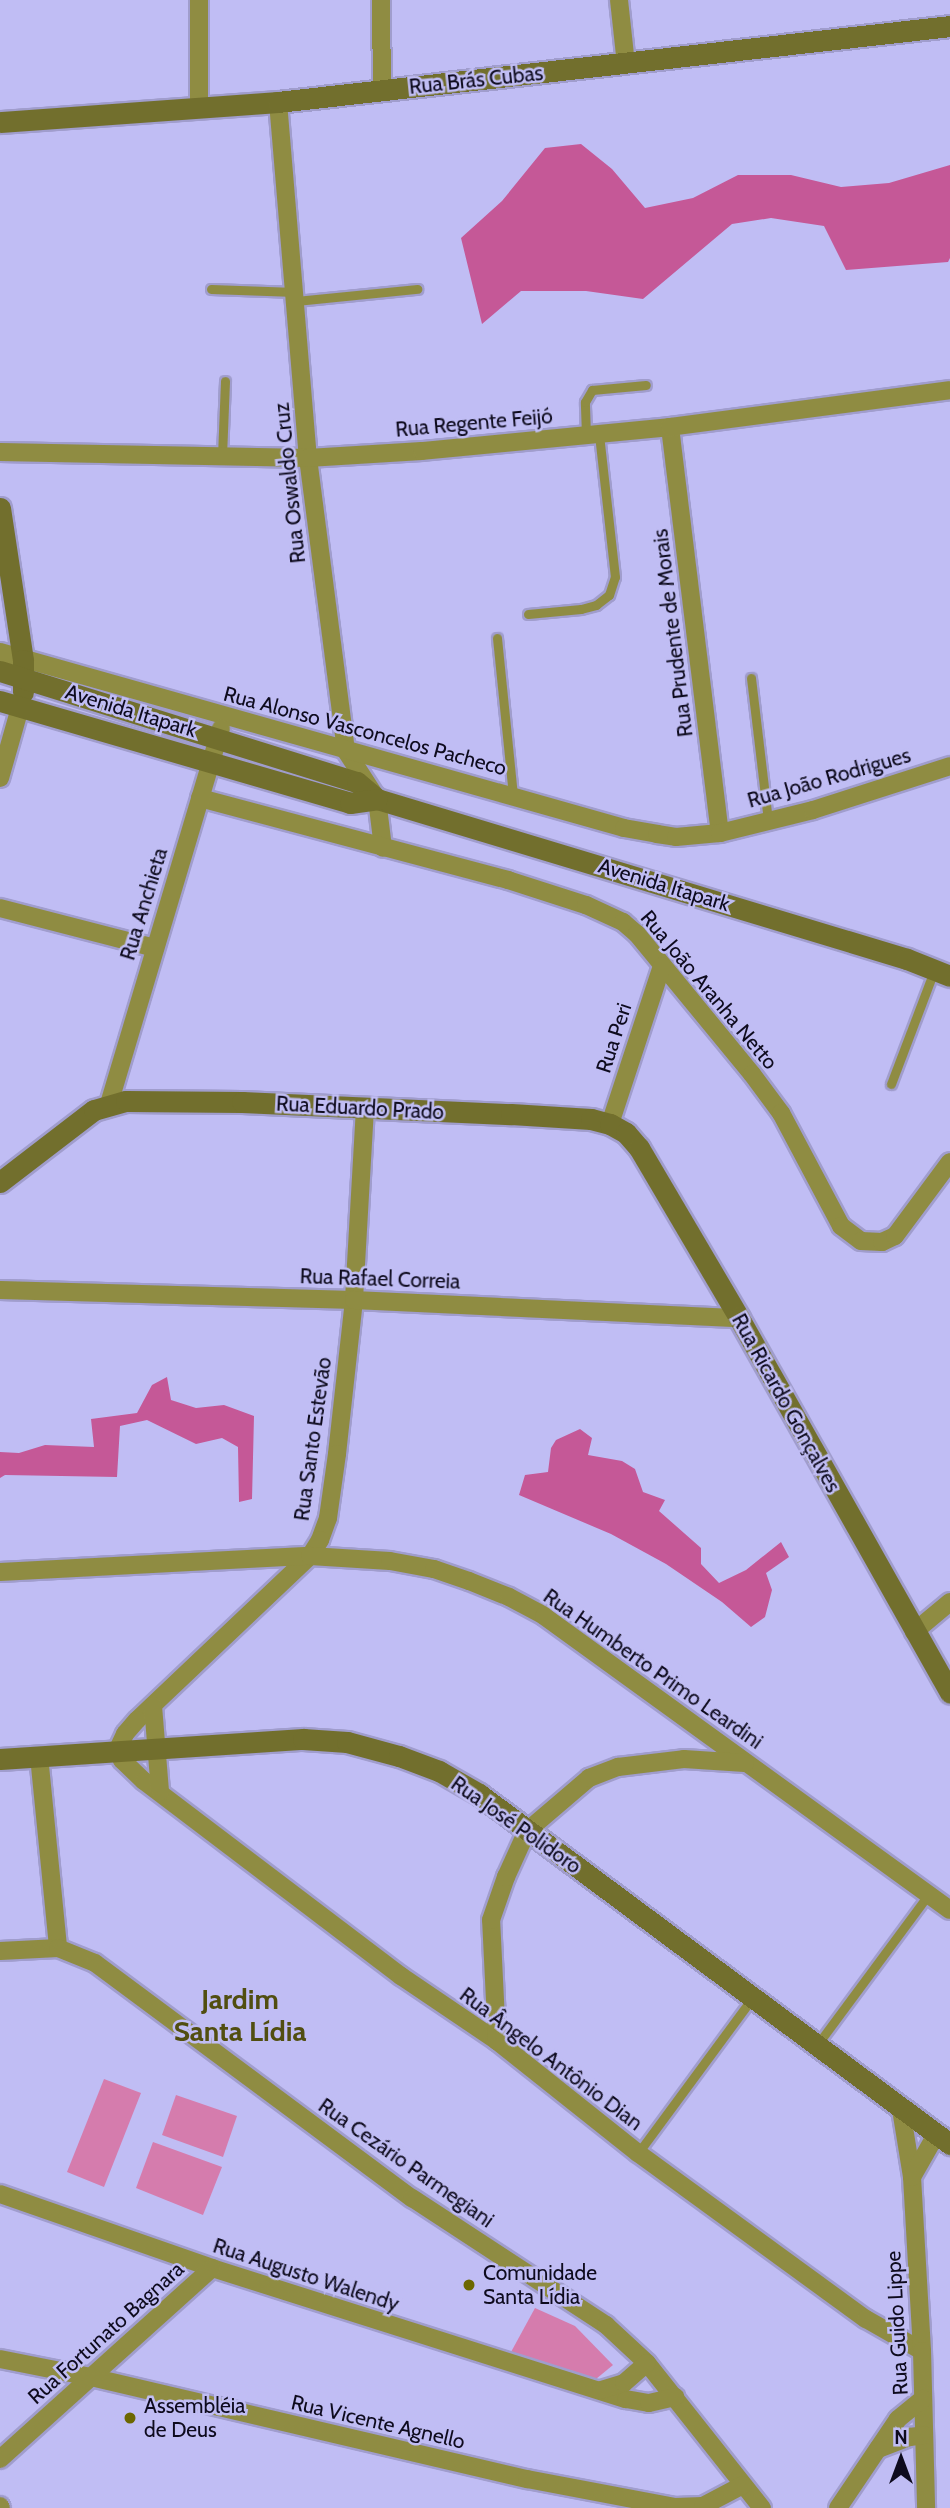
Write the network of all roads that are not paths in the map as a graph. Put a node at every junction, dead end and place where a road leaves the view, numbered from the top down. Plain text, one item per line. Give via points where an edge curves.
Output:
1 (199, 0) edge
2 (381, 0) edge
3 (619, 0) edge
4 (950, 26) edge
5 (626, 64) junction
6 (382, 90) junction
7 (278, 102) junction
8 (199, 108) junction
9 (0, 122) edge
10 (211, 289) dead end
11 (417, 289) dead end
12 (296, 297) junction
13 (225, 382) dead end
14 (646, 385) dead end
15 (950, 390) edge
16 (670, 427) junction
17 (592, 435) junction
18 (0, 452) edge
19 (222, 456) junction
20 (309, 458) junction
21 (0, 508) edge
22 (528, 614) dead end
23 (497, 638) dead end
24 (0, 652) edge
25 (24, 669) junction
26 (0, 671) edge
27 (751, 678) dead end
28 (0, 692) edge
29 (10, 704) edge
30 (223, 717) junction
31 (218, 738) junction
32 (346, 751) junction
33 (211, 763) junction
34 (950, 766) edge
35 (0, 779) edge
36 (513, 795) junction
37 (200, 798) junction
38 (377, 799) junction
39 (768, 821) junction
40 (720, 833) junction
41 (383, 848) junction
42 (0, 908) edge
43 (155, 948) junction
44 (662, 966) junction
45 (942, 973) edge
46 (891, 1084) dead end
47 (109, 1104) junction
48 (365, 1108) junction
49 (610, 1124) junction
50 (950, 1162) edge
51 (0, 1182) edge
52 (0, 1283) edge
53 (20, 1289) junction
54 (0, 1290) edge
55 (354, 1300) junction
56 (739, 1318) junction
57 (310, 1556) junction
58 (0, 1572) edge
59 (950, 1602) edge
60 (914, 1632) junction
61 (950, 1693) edge
62 (153, 1706) junction
63 (156, 1746) junction
64 (118, 1749) junction
65 (39, 1756) junction
66 (0, 1759) edge
67 (745, 1763) junction
68 (160, 1792) junction
69 (527, 1831) junction
70 (929, 1895) junction
71 (950, 1910) edge
72 (58, 1948) junction
73 (0, 1951) edge
74 (754, 1997) junction
75 (497, 2041) junction
76 (817, 2045) junction
77 (901, 2109) junction
78 (943, 2139) edge
79 (638, 2153) junction
80 (912, 2177) junction
81 (0, 2194) edge
82 (212, 2268) junction
83 (922, 2351) junction
84 (0, 2359) edge
85 (647, 2363) junction
86 (91, 2377) junction
87 (600, 2390) junction
88 (675, 2397) junction
89 (923, 2399) junction
90 (924, 2435) junction
91 (878, 2449) junction
92 (0, 2459) edge
93 (743, 2485) junction
94 (750, 2508) edge
95 (762, 2508) edge
96 (838, 2508) edge
97 (926, 2508) edge

1 - 8 street
2 - 6 street
3 - 5 street
4 - 5 street, Rua Brás Cubas
5 - 6 street, Rua Brás Cubas
6 - 7 street, Rua Brás Cubas
7 - 8 street, Rua Brás Cubas
7 - 12 street, Rua Oswaldo Cruz
8 - 9 street, Rua Brás Cubas
10 - 12 lane
11 - 12 lane
12 - 20 street, Rua Oswaldo Cruz
13 - 19 lane
14 - 17 lane via 592,390 585,402
15 - 16 street, Rua Regente Feijó
16 - 17 street, Rua Regente Feijó
16 - 40 street, Rua Prudente de Morais
17 - 20 street, Rua Regente Feijó
17 - 22 lane via 614,560 615,578 609,595 581,609
18 - 19 street, Rua Regente Feijó
19 - 20 street, Rua Regente Feijó
20 - 32 street, Rua Oswaldo Cruz
21 - 25 street
23 - 36 lane
24 - 25 street, Rua Alonso Vasconcelos Pacheco
25 - 26 street, Avenida Itapark
25 - 28 street via 13,690
25 - 29 street
25 - 30 street, Rua Alonso Vasconcelos Pacheco
25 - 31 street, Avenida Itapark
27 - 39 lane
29 - 33 street, Avenida Itapark
29 - 35 street
30 - 31 street, Rua Anchieta
30 - 32 street, Rua Alonso Vasconcelos Pacheco
31 - 33 street, Rua Anchieta
31 - 38 street, Avenida Itapark via 357,782
32 - 36 street, Rua Alonso Vasconcelos Pacheco
32 - 38 street, Rua Oswaldo Cruz
33 - 37 street, Rua Anchieta
33 - 38 street, Avenida Itapark via 350,803
34 - 39 street, Rua João Rodrigues
36 - 40 street, Rua Alonso Vasconcelos Pacheco via 624,828 676,837
37 - 41 street, Rua João Aranha Netto
37 - 43 street, Rua Anchieta
38 - 41 street, Rua Oswaldo Cruz
38 - 45 street, Avenida Itapark
39 - 40 street, Rua João Rodrigues
41 - 44 street, Rua João Aranha Netto via 586,905 623,922
42 - 43 street
43 - 47 street, Rua Anchieta
44 - 49 street, Rua Peri
44 - 50 street, Rua João Aranha Netto via 781,1112 841,1226 852,1236 871,1243 895,1236
45 - 46 lane
47 - 48 street, Rua Eduardo Prado via 242,1102
47 - 51 street via 94,1110
48 - 49 street, Rua Eduardo Prado via 569,1117
48 - 55 street, Rua Santo Estevão
49 - 56 street, Rua Ricardo Gonçalves via 639,1148
52 - 53 street, Rua Rafael Correia
53 - 54 street, Rua Rafael Correia
53 - 55 street, Rua Rafael Correia
55 - 56 street, Rua Rafael Correia
55 - 57 street, Rua Santo Estevão via 328,1518
56 - 60 street, Rua Ricardo Gonçalves
57 - 58 street, Rua Humberto Primo Leardini
57 - 62 street, Rua Santo Estevão
57 - 67 street, Rua Humberto Primo Leardini via 434,1569 509,1597 544,1616
59 - 60 street
60 - 61 street, Rua Ricardo Gonçalves
62 - 63 street
62 - 64 street, Rua Santo Estevão via 125,1734
63 - 64 street, Rua José Polidoro
63 - 68 street
63 - 69 street, Rua José Polidoro via 303,1739 347,1742 400,1755 439,1771 480,1794
64 - 65 street, Rua José Polidoro
64 - 68 street, Rua Ângelo Antônio Dian via 122,1760
65 - 66 street, Rua José Polidoro
65 - 72 street
67 - 69 street via 684,1759 618,1767 589,1778
67 - 70 street, Rua Humberto Primo Leardini
68 - 75 street, Rua Ângelo Antônio Dian via 401,1976
69 - 74 street, Rua José Polidoro
69 - 75 street via 491,1920
70 - 71 street, Rua Humberto Primo Leardini
70 - 76 lane
72 - 73 street, Rua Cezário Parmegiani
72 - 85 street, Rua Cezário Parmegiani via 95,1962 412,2198 606,2325
74 - 76 street, Rua José Polidoro
74 - 79 lane
75 - 79 street, Rua Ângelo Antônio Dian
76 - 77 street, Rua José Polidoro
77 - 78 street, Rua José Polidoro
77 - 80 street, Rua Guido Lippe
78 - 80 street
79 - 83 street, Rua Ângelo Antônio Dian via 866,2319
80 - 83 street, Rua Guido Lippe
81 - 82 street, Rua Augusto Walendy
82 - 86 street, Rua Fortunato Bagnara
82 - 87 street, Rua Augusto Walendy
83 - 89 street, Rua Guido Lippe
84 - 86 street, Rua Vicente Agnello
85 - 87 street via 624,2383
85 - 88 street, Rua Cezário Parmegiani
86 - 92 street, Rua Fortunato Bagnara
86 - 93 street, Rua Vicente Agnello via 407,2452 676,2507 703,2506
87 - 88 street, Rua Augusto Walendy via 639,2402
88 - 93 street, Rua Cezário Parmegiani
89 - 90 street, Rua Guido Lippe
89 - 91 street via 898,2419
90 - 91 street
90 - 97 street, Rua Guido Lippe
91 - 96 street
93 - 94 street, Rua Cezário Parmegiani
93 - 95 street, Rua Cezário Parmegiani

